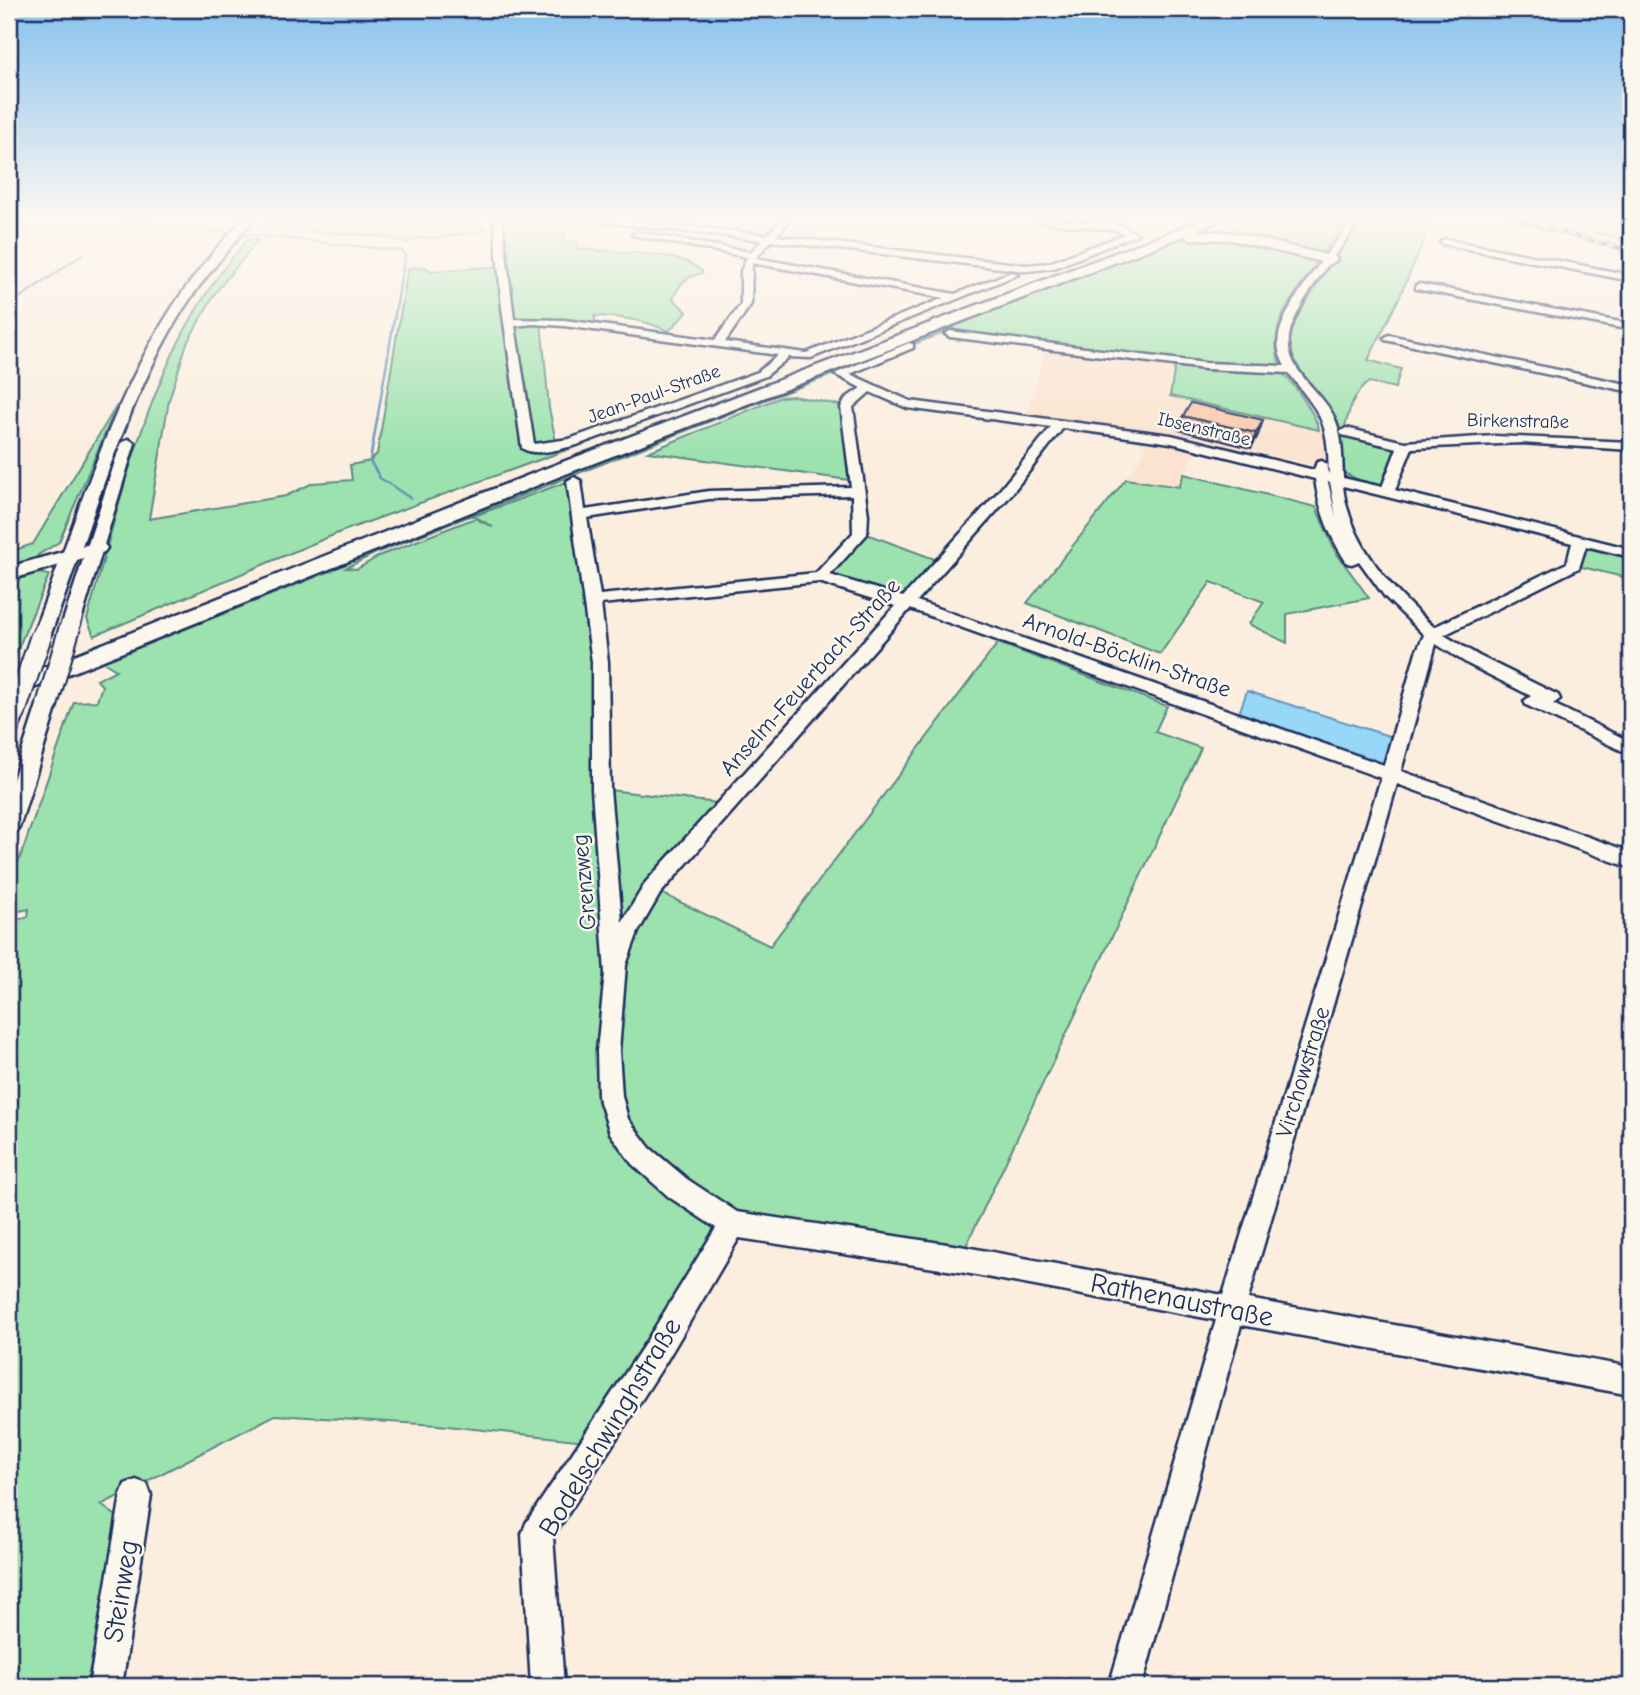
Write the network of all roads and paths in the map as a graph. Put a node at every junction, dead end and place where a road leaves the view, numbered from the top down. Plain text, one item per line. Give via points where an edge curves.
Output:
1 (184, 298) edge
2 (197, 298) edge
3 (506, 298) edge
4 (746, 298) edge
5 (952, 298) edge
6 (982, 298) edge
7 (1012, 298) edge
8 (1306, 298) edge
9 (1479, 298) edge
10 (509, 323) junction
11 (1631, 327) edge
12 (950, 334) dead end
13 (1389, 338) dead end
14 (717, 345) junction
15 (909, 346) dead end
16 (785, 355) junction
17 (1292, 370) junction
18 (867, 388) junction
19 (1631, 389) edge
20 (1060, 424) junction
21 (1346, 432) dead end
22 (1404, 446) junction
23 (1631, 446) edge
24 (1329, 478) junction
25 (574, 481) dead end
26 (857, 491) junction
27 (1387, 493) junction
28 (580, 515) junction
29 (1580, 541) junction
30 (97, 548) junction
31 (1631, 553) edge
32 (70, 554) junction
33 (9, 567) edge
34 (9, 574) edge
35 (820, 577) junction
36 (593, 600) junction
37 (906, 602) junction
38 (1430, 640) junction
39 (9, 677) edge
40 (9, 690) edge
41 (1552, 699) dead end
42 (11, 722) edge
43 (1631, 749) edge
44 (1391, 774) junction
45 (9, 825) edge
46 (1631, 860) edge
47 (616, 973) junction
48 (733, 1224) junction
49 (1232, 1310) junction
50 (1631, 1381) edge
51 (136, 1495) dead end
52 (105, 1686) edge
53 (547, 1686) edge
54 (1125, 1686) edge

1 - 32 main road via 129,400
2 - 30 main road via 158,367 119,468
3 - 10 street
4 - 14 street
5 - 16 street via 815,354
6 - 39 highway
7 - 40 highway via 551,473
8 - 17 street via 1286,329 1284,347
9 - 11 street
10 - 14 street via 564,323
10 - 16 street, Jean-Paul-Straße via 528,448 573,442 750,378
12 - 17 street via 1205,366
13 - 19 street
14 - 16 street
15 - 18 street, Ibsenstraße via 840,374
17 - 24 street via 1328,416 1333,446
18 - 20 street, Ibsenstraße via 907,404
18 - 26 street via 847,407
20 - 24 street, Ibsenstraße via 1171,439
20 - 37 street, Anselm-Feuerbach-Straße
21 - 22 street, Birkenstraße
22 - 23 street, Birkenstraße via 1500,438
22 - 27 street
24 - 27 street, Ibsenstraße
24 - 38 street via 1325,506 1357,569 1384,604
25 - 28 street, Grenzweg
26 - 28 street via 709,495
26 - 35 street via 860,534
27 - 29 street, Ibsenstraße
28 - 36 street, Grenzweg
29 - 31 street, Ibsenstraße
29 - 38 street via 1574,565
30 - 32 highway
30 - 45 main road, bridge
32 - 33 highway
32 - 34 highway
32 - 42 main road, bridge
35 - 36 street, Arnold-Böcklin-Straße
35 - 37 street, Arnold-Böcklin-Straße
36 - 47 street, Grenzweg via 600,663 601,789
37 - 44 street, Arnold-Böcklin-Straße
37 - 47 street, Anselm-Feuerbach-Straße via 653,888 628,930
38 - 41 street
38 - 43 street via 1533,702
38 - 44 street, Virchowstraße
44 - 46 street, Arnold-Böcklin-Straße
44 - 49 street, Virchowstraße
47 - 48 street, Grenzweg via 608,1052 610,1096 618,1125 641,1156 678,1188
48 - 49 street, Rathenaustraße via 960,1259
48 - 53 street, Bodelschwinghstraße via 537,1534
49 - 50 street, Rathenaustraße
49 - 54 street, Virchowstraße
51 - 52 street, Steinweg

